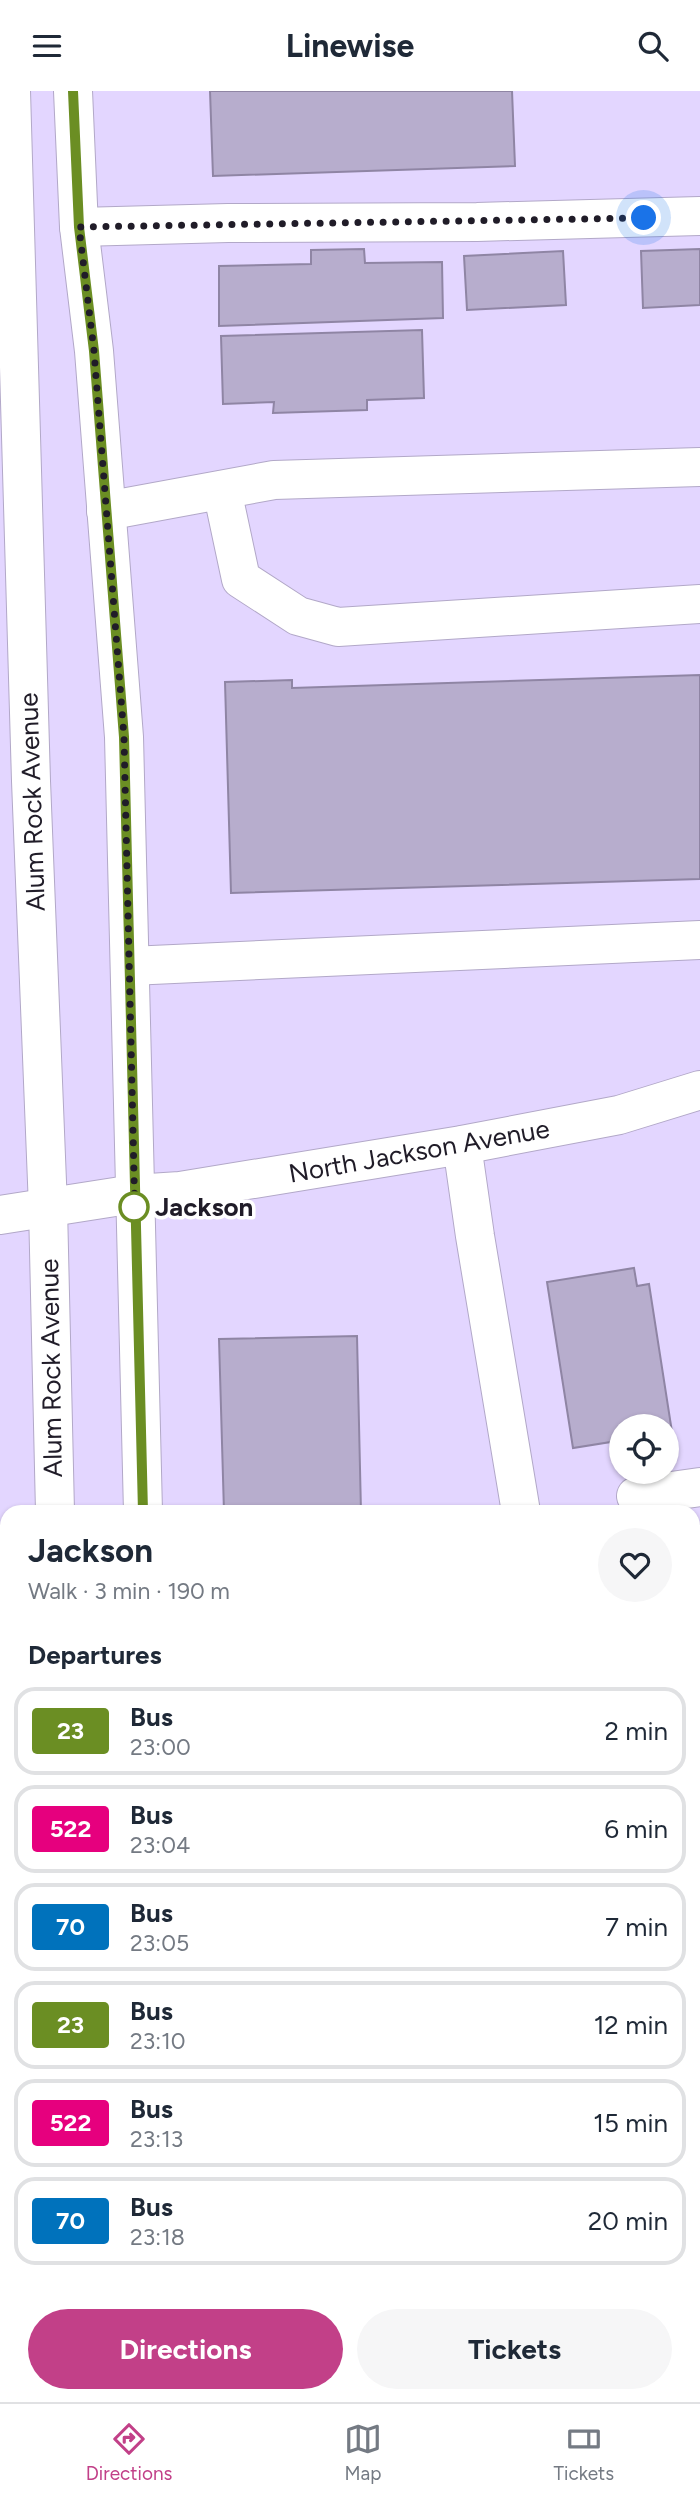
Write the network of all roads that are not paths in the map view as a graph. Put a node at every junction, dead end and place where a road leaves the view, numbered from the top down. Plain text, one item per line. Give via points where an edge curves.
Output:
1 (11, 91) edge
2 (73, 91) edge
3 (700, 216) edge
4 (79, 227) junction
5 (700, 467) edge
6 (222, 490) junction
7 (106, 511) junction
8 (700, 604) edge
9 (700, 940) edge
10 (130, 966) junction
11 (700, 1090) edge
12 (463, 1145) junction
13 (134, 1194) junction
14 (48, 1207) junction
15 (0, 1215) edge
16 (700, 1487) edge
17 (636, 1496) dead end
18 (55, 1505) edge
19 (143, 1505) edge
20 (520, 1505) edge

1 - 14 main road, Alum Rock Avenue
2 - 4 main road
3 - 4 main road
4 - 7 main road
5 - 6 main road via 274,480
6 - 7 main road
6 - 8 main road via 241,579 298,616 338,627
7 - 10 main road via 124,737
9 - 10 main road
10 - 13 main road
11 - 12 main road, North Jackson Avenue via 619,1115
12 - 13 main road, North Jackson Avenue via 180,1191
12 - 20 main road
13 - 14 main road, North Jackson Avenue
13 - 19 main road
14 - 15 main road, North Jackson Avenue
14 - 18 main road, Alum Rock Avenue
16 - 17 main road

